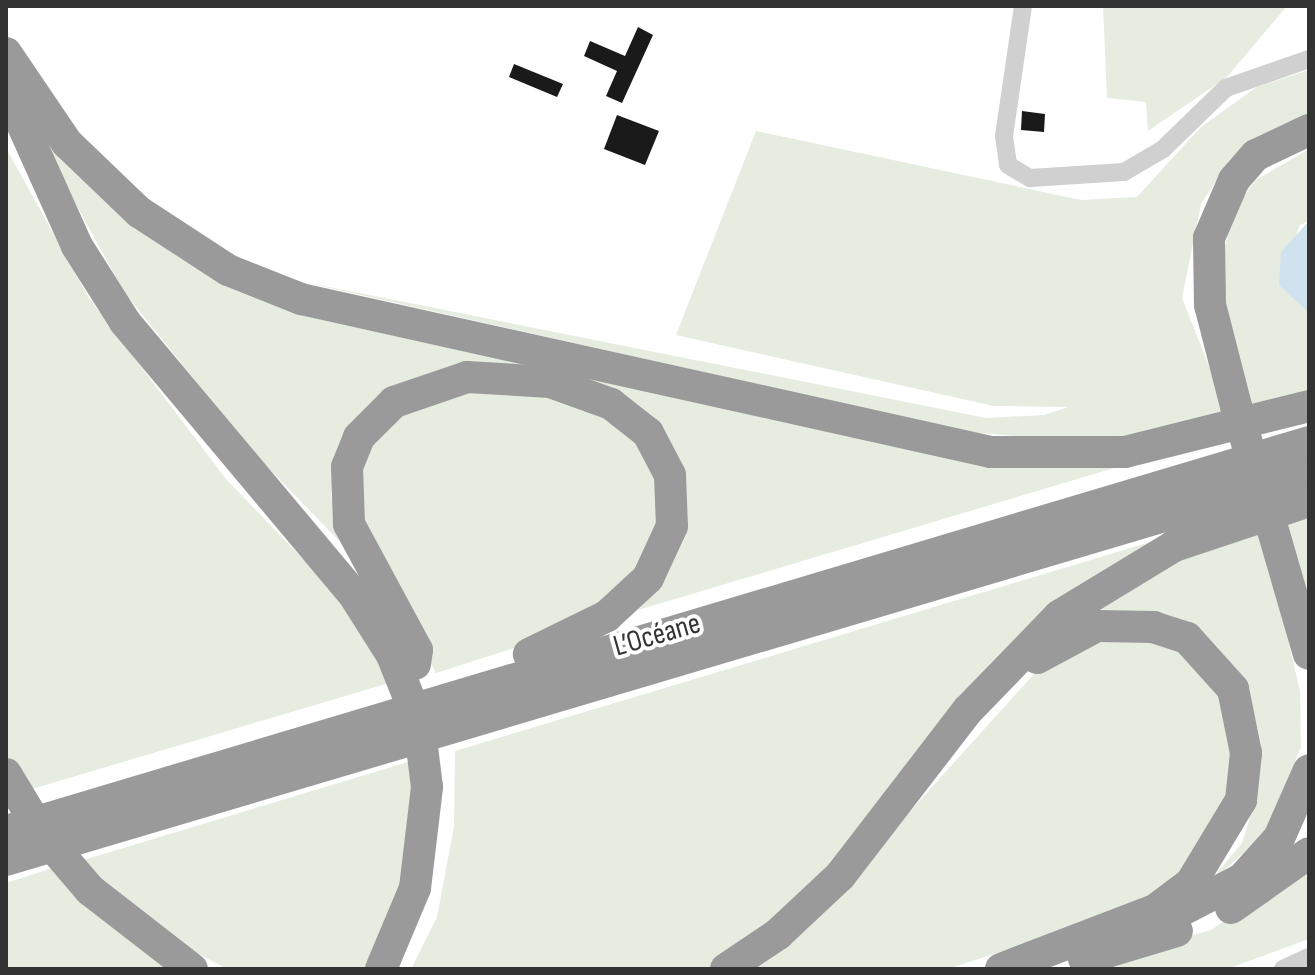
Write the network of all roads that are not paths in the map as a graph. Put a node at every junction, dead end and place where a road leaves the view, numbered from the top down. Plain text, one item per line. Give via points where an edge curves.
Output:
1 (1023, 6) edge
2 (6, 53) edge
3 (1309, 59) edge
4 (6, 88) edge
5 (1309, 130) edge
6 (1309, 406) edge
7 (1309, 442) edge
8 (1309, 473) edge
9 (1309, 501) edge
10 (1309, 654) edge
11 (408, 655) junction
12 (371, 719) junction
13 (952, 733) junction
14 (1309, 770) edge
15 (6, 774) edge
16 (435, 787) junction
17 (6, 831) edge
18 (1309, 853) edge
19 (6, 860) edge
20 (1309, 957) edge
21 (192, 969) edge
22 (381, 969) edge
23 (400, 969) edge
24 (726, 969) edge
25 (1001, 969) edge
26 (1016, 969) edge
27 (1042, 969) edge
28 (1283, 969) edge

1 - 3 street via 1004,136 1008,165 1030,178 1124,172 1163,149 1226,88
2 - 6 highway via 67,143 139,212 228,270 301,299 991,452 1125,452
4 - 11 highway via 102,287 260,486
5 - 10 highway, bridge via 1256,155 1234,180 1209,238 1210,305
7 - 12 highway, L’Océane
8 - 19 highway, L’Océane
9 - 13 highway via 1174,546 1113,579 1028,646
11 - 12 highway via 345,506 353,447 378,414 439,383 505,377 597,397 648,433 670,475 674,512 661,555 641,588 566,639 442,684
11 - 16 highway, bridge
12 - 17 highway, L’Océane
13 - 24 highway via 840,876 778,934
13 - 25 highway via 1052,646 1119,624 1187,638 1233,689 1242,717 1241,800 1191,883 1155,910
14 - 26 highway via 1279,838 1211,901
15 - 21 highway, bridge via 43,835 90,890
16 - 22 highway via 415,888
16 - 23 highway via 436,875
18 - 27 highway via 1201,923
20 - 28 street

